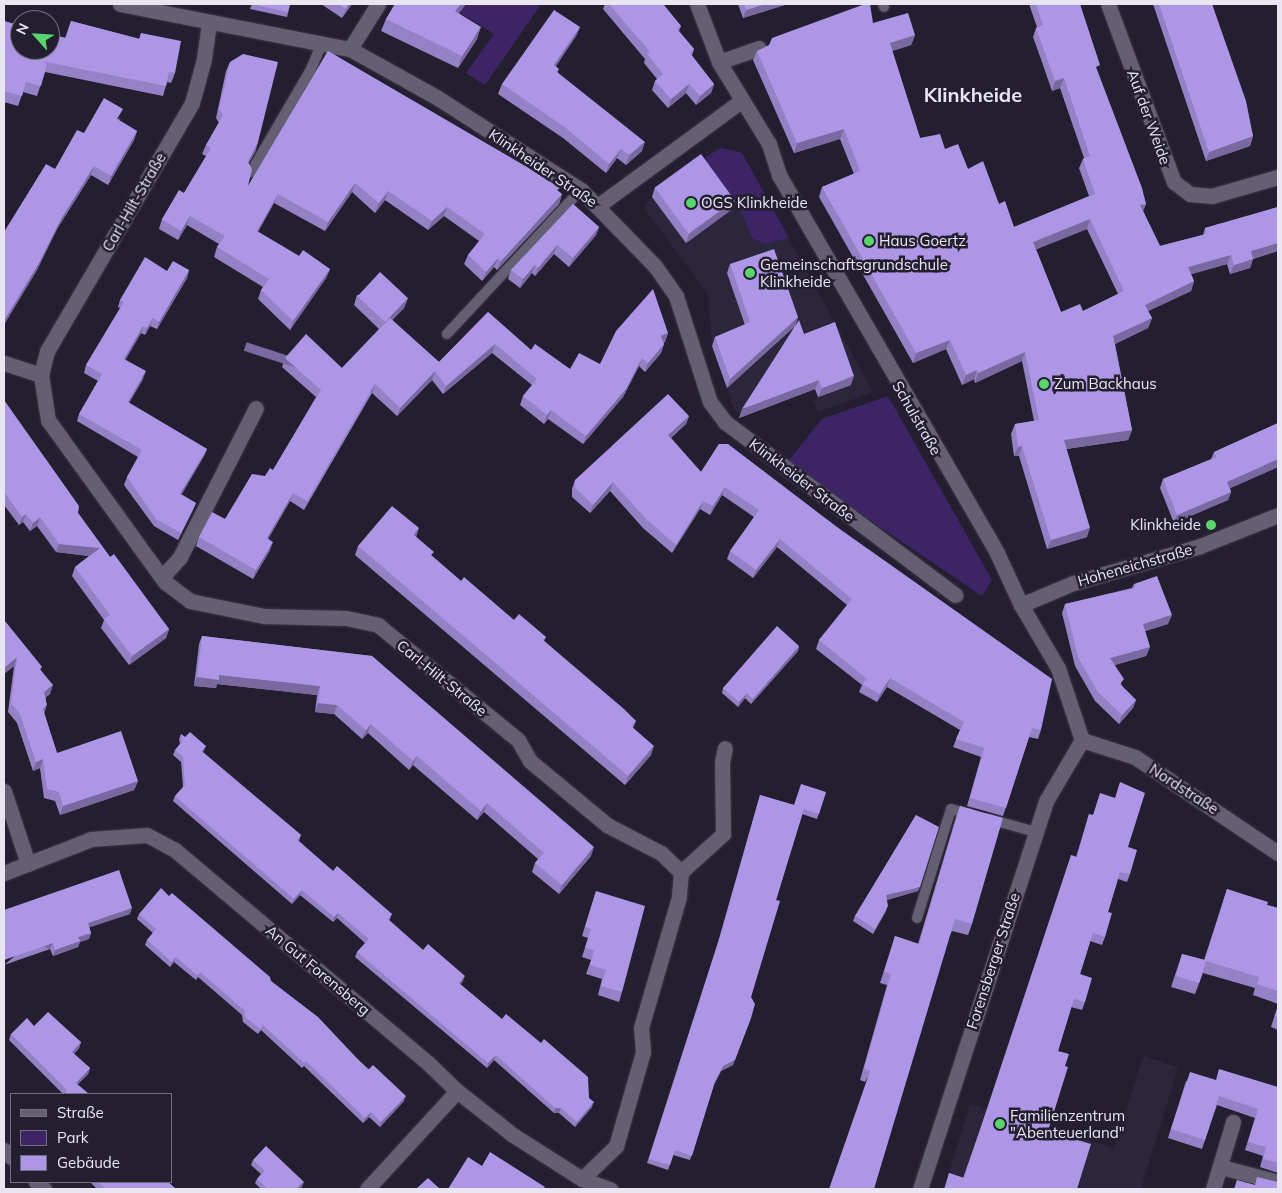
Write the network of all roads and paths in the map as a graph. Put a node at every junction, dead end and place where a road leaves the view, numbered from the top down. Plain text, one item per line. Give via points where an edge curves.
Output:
1 (120, 4) edge
2 (378, 4) edge
3 (697, 4) edge
4 (1108, 4) edge
5 (209, 23) junction
6 (321, 45) junction
7 (350, 48) junction
8 (760, 48) edge
9 (719, 62) junction
10 (741, 101) junction
11 (252, 172) edge
12 (1278, 177) edge
13 (581, 190) junction
14 (599, 205) junction
15 (447, 334) dead end
16 (4, 363) edge
17 (42, 375) junction
18 (256, 408) dead end
19 (1278, 515) edge
20 (163, 576) junction
21 (955, 595) dead end
22 (1020, 605) junction
23 (1082, 740) junction
24 (725, 748) dead end
25 (4, 791) edge
26 (1036, 832) junction
27 (1278, 852) edge
28 (28, 864) junction
29 (681, 872) junction
30 (4, 873) edge
31 (917, 918) dead end
32 (457, 1091) junction
33 (1233, 1122) dead end
34 (1220, 1168) junction
35 (582, 1178) junction
36 (1278, 1182) edge
37 (366, 1189) edge
38 (610, 1189) edge
39 (920, 1189) edge
40 (1213, 1189) edge

1 - 5 street, Klinkheider Straße
2 - 7 street
3 - 9 street, Schulstraße
4 - 12 street, Auf der Weide via 1174,182 1190,194 1212,196
5 - 6 street, Klinkheider Straße
5 - 17 street, Carl-Hilt-Straße via 204,59 192,103 47,351
6 - 7 street, Klinkheider Straße
6 - 11 lane via 311,69
7 - 13 street, Klinkheider Straße via 438,98
8 - 9 street
9 - 10 street, Schulstraße
10 - 14 street
10 - 22 street, Schulstraße via 769,144 778,175 997,552
13 - 14 street, Klinkheider Straße
13 - 15 lane
14 - 21 street, Klinkheider Straße via 655,266 676,296 710,402 724,422
16 - 17 street
17 - 20 street, Carl-Hilt-Straße via 48,420
18 - 20 street via 184,549
19 - 22 street, Hoheneichstraße via 1200,546 1073,583
20 - 29 street, Carl-Hilt-Straße via 165,582 202,606 264,616 346,618 378,625 518,740 530,761 606,825 661,853
22 - 23 street, Schulstraße via 1058,668
23 - 26 street, Forensberger Straße via 1055,784
23 - 27 street, Nordstraße via 1135,757
24 - 29 street via 722,762 723,834
25 - 28 street
26 - 31 lane via 951,808
26 - 39 street, Forensberger Straße
28 - 30 street, An Gut Forensberg
28 - 32 street, An Gut Forensberg via 91,839 148,835 175,850
29 - 35 street via 680,897 641,1028 643,1052 616,1146
32 - 35 street, An Gut Forensberg via 514,1135
32 - 37 street
33 - 34 street
34 - 36 street
34 - 40 street
35 - 38 street, An Gut Forensberg

